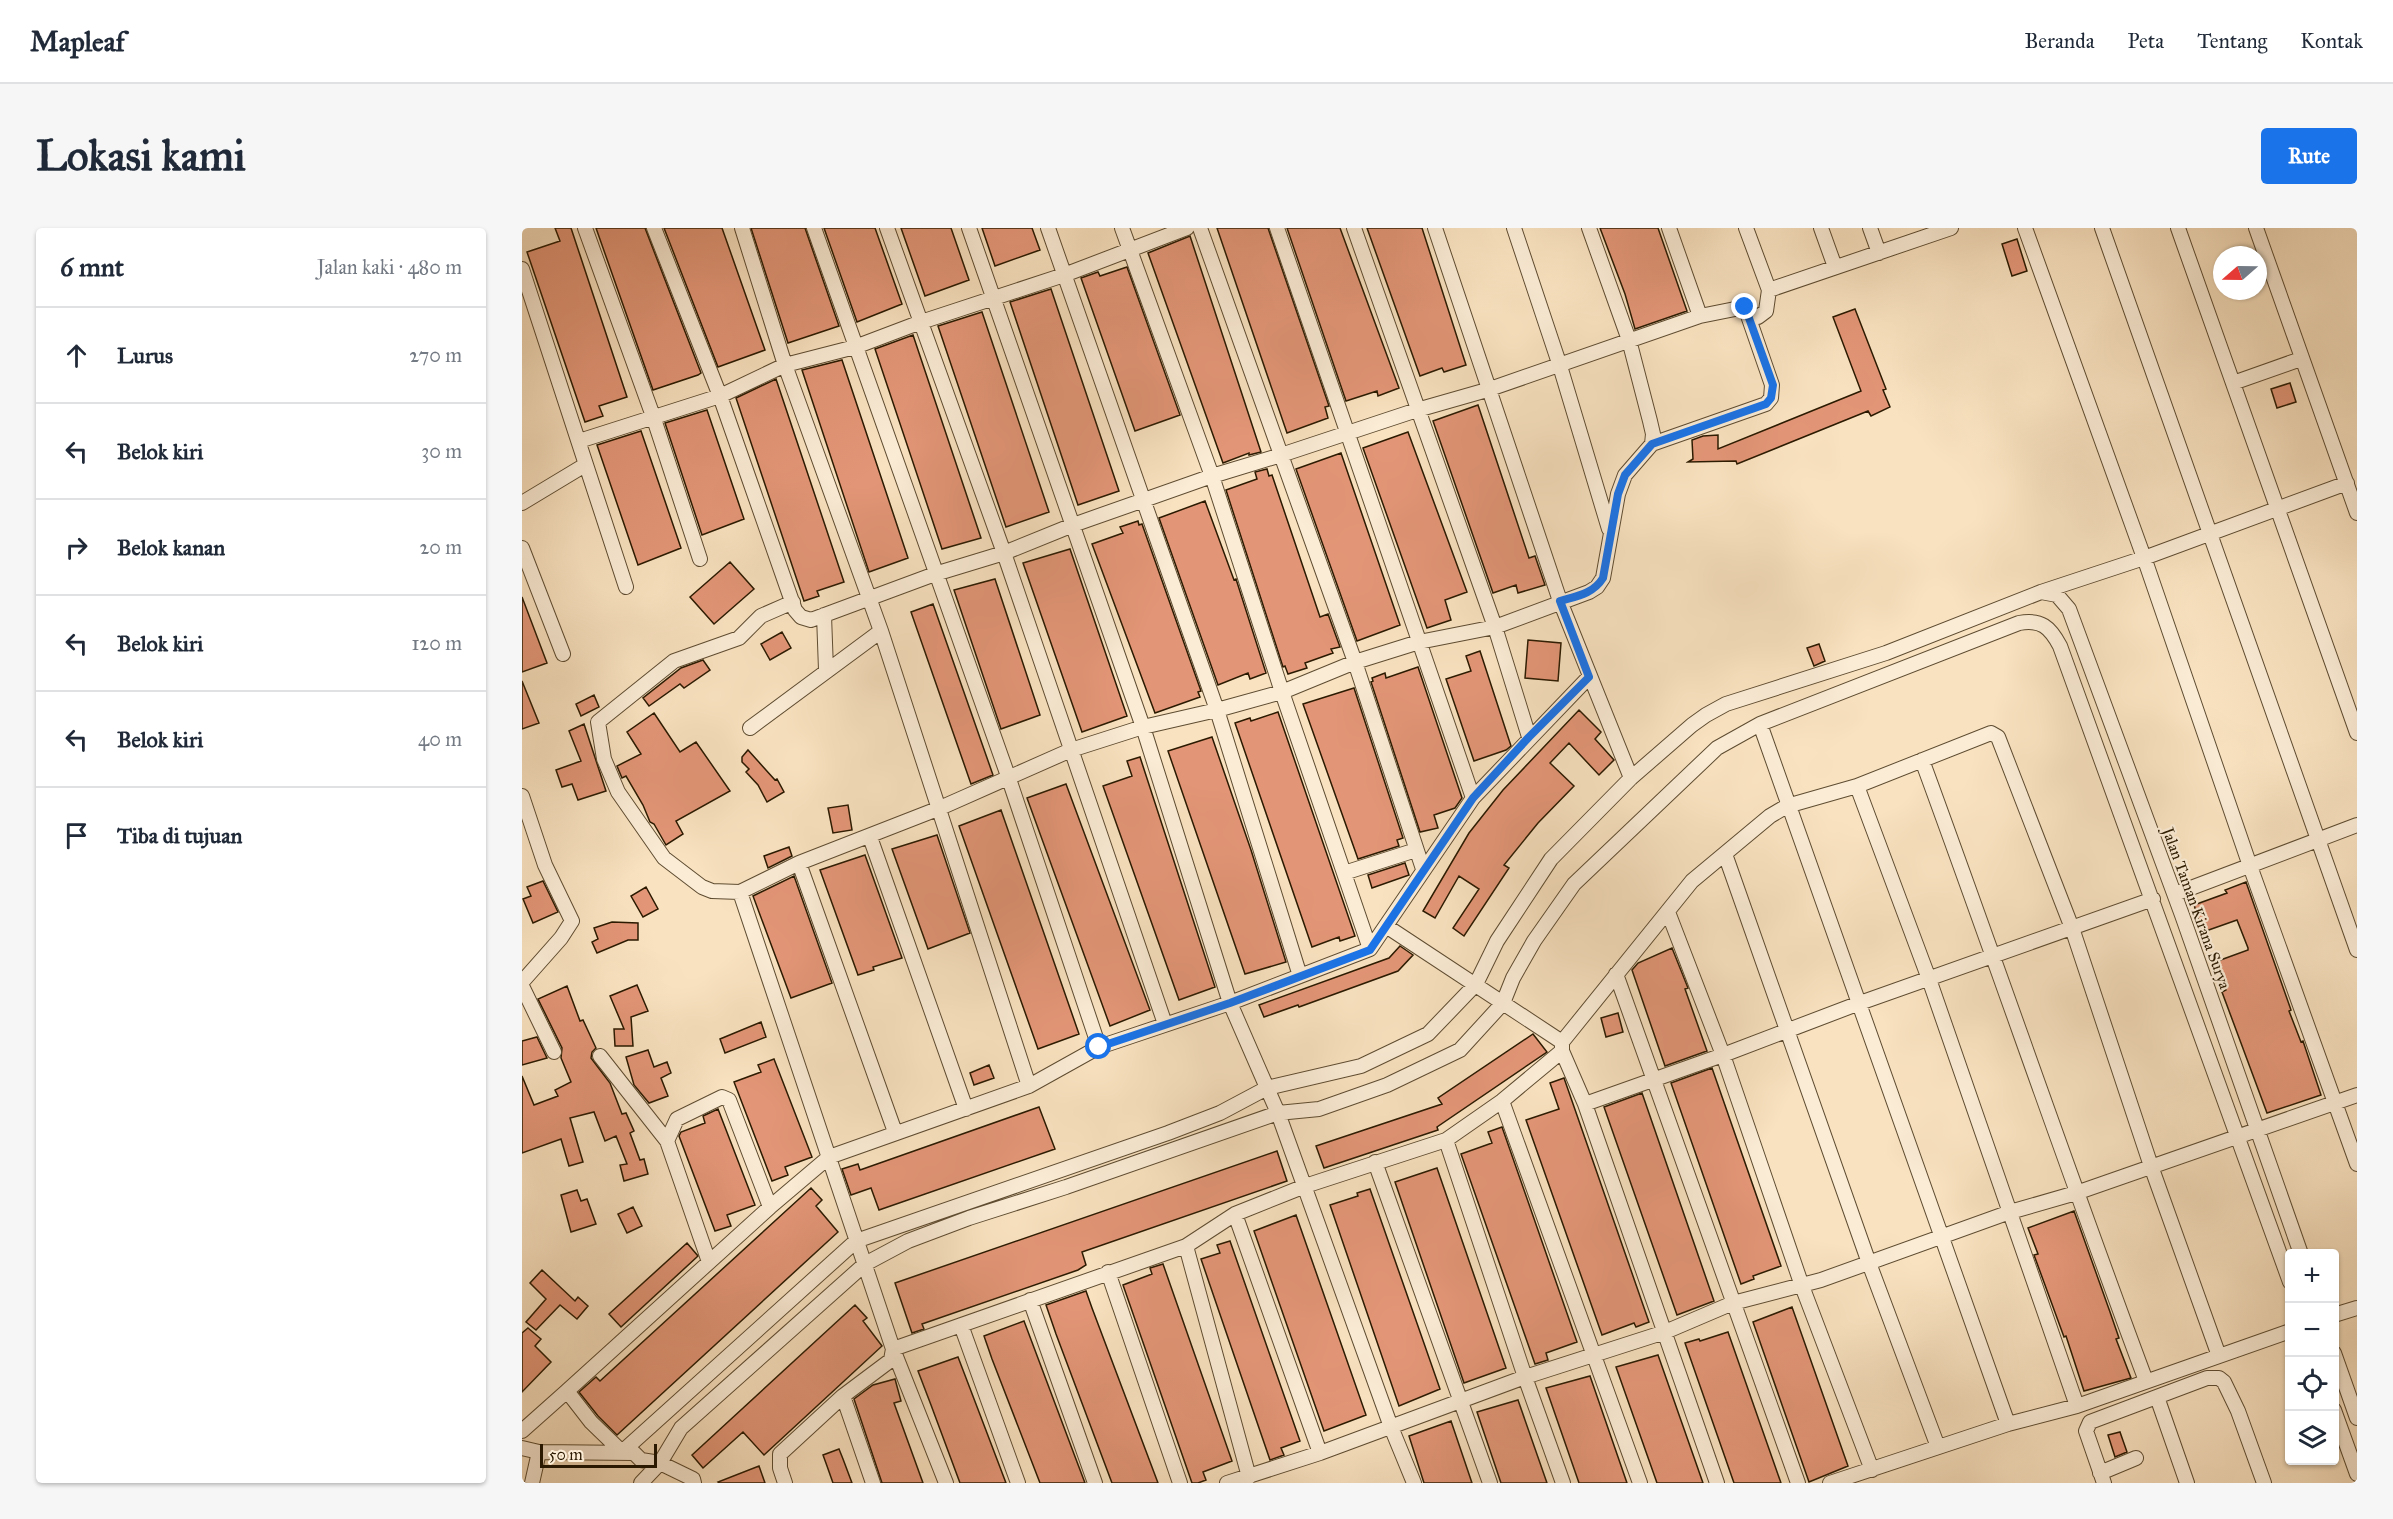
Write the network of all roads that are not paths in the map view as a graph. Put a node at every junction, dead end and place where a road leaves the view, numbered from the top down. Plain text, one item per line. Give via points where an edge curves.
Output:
1 (585, 228) edge
2 (654, 228) edge
3 (742, 228) edge
4 (814, 228) edge
5 (887, 228) edge
6 (969, 228) edge
7 (1048, 228) edge
8 (1122, 228) edge
9 (1187, 228) edge
10 (1200, 228) edge
11 (1277, 228) edge
12 (1353, 228) edge
13 (1435, 228) edge
14 (1514, 228) edge
15 (1589, 228) edge
16 (1669, 228) edge
17 (1746, 228) edge
18 (1821, 228) edge
19 (1870, 228) edge
20 (1950, 228) edge
21 (2026, 228) edge
22 (2102, 228) edge
23 (2178, 228) edge
24 (2256, 228) edge
25 (1130, 249) junction
26 (1879, 253) junction
27 (1835, 267) junction
28 (522, 269) edge
29 (1064, 275) junction
30 (1769, 290) junction
31 (994, 298) junction
32 (1745, 307) junction
33 (1700, 316) junction
34 (921, 322) junction
35 (1629, 340) junction
36 (855, 346) junction
37 (2301, 359) junction
38 (785, 365) junction
39 (1560, 366) junction
40 (2233, 383) junction
41 (1487, 390) junction
42 (720, 396) junction
43 (1417, 410) junction
44 (653, 416) junction
45 (1347, 433) junction
46 (579, 441) junction
47 (1652, 444) junction
48 (1281, 455) junction
49 (585, 465) junction
50 (1212, 476) junction
51 (2347, 483) junction
52 (1143, 501) junction
53 (522, 503) edge
54 (2277, 509) junction
55 (2357, 513) edge
56 (1073, 525) junction
57 (1611, 533) junction
58 (2209, 534) junction
59 (522, 548) edge
60 (1004, 553) junction
61 (2144, 558) junction
62 (700, 559) dead end
63 (935, 574) junction
64 (626, 587) dead end
65 (2041, 592) junction
66 (870, 599) junction
67 (1560, 601) junction
68 (793, 602) junction
69 (824, 615) junction
70 (1494, 627) junction
71 (881, 631) junction
72 (1419, 642) junction
73 (563, 654) dead end
74 (1355, 662) junction
75 (826, 670) junction
76 (1589, 677) junction
77 (1282, 692) junction
78 (1217, 710) junction
79 (1760, 724) junction
80 (1143, 727) junction
81 (750, 728) dead end
82 (2357, 733) edge
83 (1529, 737) junction
84 (1071, 750) junction
85 (1922, 760) junction
86 (1008, 776) junction
87 (1631, 778) junction
88 (1857, 786) junction
89 (522, 796) edge
90 (1473, 798) junction
91 (1787, 806) junction
92 (940, 808) junction
93 (2357, 825) edge
94 (870, 837) junction
95 (2318, 840) junction
96 (1416, 850) junction
97 (1725, 854) junction
98 (799, 863) junction
99 (2250, 866) junction
100 (1424, 869) junction
101 (1344, 873) junction
102 (740, 892) junction
103 (2175, 894) junction
104 (2153, 899) junction
105 (1668, 912) junction
106 (1386, 926) junction
107 (2072, 928) junction
108 (1370, 950) junction
109 (2357, 950) edge
110 (1994, 956) junction
111 (1616, 974) junction
112 (1300, 976) junction
113 (1929, 979) junction
114 (522, 984) edge
115 (1476, 984) junction
116 (1230, 1003) junction
117 (1503, 1003) junction
118 (1857, 1004) junction
119 (1165, 1023) junction
120 (1786, 1030) junction
121 (1562, 1046) junction
122 (1099, 1047) junction
123 (554, 1052) dead end
124 (1724, 1055) junction
125 (600, 1056) dead end
126 (1652, 1080) junction
127 (1029, 1086) junction
128 (1267, 1088) junction
129 (2357, 1095) edge
130 (1503, 1101) junction
131 (2336, 1103) junction
132 (1585, 1104) junction
133 (966, 1108) junction
134 (1278, 1113) junction
135 (2257, 1129) junction
136 (895, 1132) junction
137 (2236, 1136) junction
138 (1446, 1140) junction
139 (667, 1141) junction
140 (829, 1157) junction
141 (1375, 1162) junction
142 (2357, 1164) edge
143 (2151, 1166) junction
144 (1305, 1186) junction
145 (2076, 1193) junction
146 (770, 1207) junction
147 (2010, 1212) junction
148 (1234, 1214) junction
149 (1940, 1238) junction
150 (858, 1245) junction
151 (1186, 1246) junction
152 (2299, 1249) edge
153 (709, 1262) junction
154 (1869, 1263) junction
155 (865, 1264) junction
156 (2285, 1271) edge
157 (1108, 1272) junction
158 (1802, 1286) junction
159 (1030, 1300) junction
160 (1733, 1303) junction
161 (2357, 1308) edge
162 (2339, 1313) edge
163 (961, 1325) junction
164 (1665, 1332) junction
165 (2285, 1332) edge
166 (893, 1349) junction
167 (1592, 1355) junction
168 (2219, 1356) junction
169 (2335, 1357) edge
170 (1525, 1377) junction
171 (2146, 1381) junction
172 (567, 1391) junction
173 (843, 1396) junction
174 (2157, 1397) junction
175 (1459, 1400) junction
176 (2077, 1406) junction
177 (2334, 1411) edge
178 (2357, 1418) edge
179 (2008, 1424) junction
180 (1391, 1427) junction
181 (522, 1431) edge
182 (1938, 1447) junction
183 (522, 1448) edge
184 (539, 1452) junction
185 (1320, 1453) junction
186 (632, 1455) junction
187 (2136, 1458) dead end
188 (660, 1463) junction
189 (1872, 1470) junction
190 (2357, 1474) edge
191 (1249, 1477) junction
192 (2102, 1478) edge
193 (694, 1481) edge
194 (532, 1483) edge
195 (641, 1483) edge
196 (785, 1483) edge
197 (873, 1483) edge
198 (946, 1483) edge
199 (1018, 1483) edge
200 (1095, 1483) edge
201 (1180, 1483) edge
202 (1227, 1483) edge
203 (1414, 1483) edge
204 (1490, 1483) edge
205 (1563, 1483) edge
206 (1640, 1483) edge
207 (1717, 1483) edge
208 (1798, 1483) edge
209 (1830, 1483) edge
210 (2187, 1483) edge
211 (2264, 1483) edge

1 - 44 street
2 - 42 street
3 - 38 street
4 - 36 street
5 - 34 street
6 - 31 street
7 - 29 street
8 - 25 street
9 - 25 street
10 - 48 street
11 - 45 street
12 - 43 street
13 - 41 street
14 - 39 street
15 - 35 street
16 - 33 street
17 - 30 street
18 - 27 street
19 - 26 street
20 - 26 street
21 - 61 street
22 - 58 street
23 - 40 street
24 - 37 street
25 - 29 street
25 - 50 street
26 - 27 street
27 - 30 street
28 - 46 street
29 - 31 street
29 - 52 street
30 - 32 street via 1766,311 1758,317
31 - 34 street
31 - 56 street
32 - 33 street
32 - 47 street via 1773,385 1771,398 1766,404
33 - 35 street
34 - 36 street
34 - 60 street
35 - 39 street
35 - 47 street via 1653,434
36 - 38 street
36 - 63 street
37 - 40 street
37 - 51 street
38 - 42 street
38 - 66 street
39 - 41 street
39 - 57 street
40 - 54 street
41 - 43 street
41 - 67 street
42 - 44 street
42 - 68 street
43 - 45 street
43 - 70 street
44 - 46 street
44 - 62 street
45 - 48 street
45 - 72 street
46 - 49 street
47 - 57 street via 1625,475
48 - 50 street
48 - 74 street
49 - 53 street
49 - 64 street
50 - 52 street
50 - 77 street
51 - 54 street
51 - 55 street
52 - 56 street
52 - 78 street
54 - 58 street
54 - 82 street
56 - 60 street
56 - 80 street
57 - 67 street via 1603,578 1597,587
58 - 61 street
58 - 95 street
59 - 73 street
60 - 63 street
60 - 84 street
61 - 65 street
61 - 99 street
63 - 66 street
63 - 86 street
65 - 87 street via 1886,653 1726,704 1692,724
65 - 103 street, Jalan Taman Kirana Surya via 2057,595 2069,609
66 - 69 street
66 - 71 street
67 - 70 street
67 - 76 street
68 - 69 street via 801,617 811,620
68 - 102 street via 761,616 739,638 674,661 598,722 604,759 618,792 664,858 702,887
69 - 75 street
70 - 72 street
70 - 83 street
71 - 75 street
71 - 92 street
72 - 74 street
72 - 90 street
74 - 77 street
74 - 96 street
75 - 81 street
76 - 83 street
76 - 87 street
77 - 78 street
77 - 101 street
78 - 80 street
78 - 112 street
79 - 91 street
79 - 104 street via 2019,623 2043,623 2060,646
79 - 117 street via 1717,748 1574,884 1534,941
80 - 84 street
80 - 116 street
83 - 90 street
84 - 86 street
84 - 119 street
85 - 88 street
85 - 107 street via 1995,734
85 - 110 street
86 - 92 street
86 - 122 street
87 - 115 street via 1551,859 1497,941
88 - 91 street
88 - 113 street
89 - 114 street via 545,865 572,921
90 - 100 street
91 - 97 street
91 - 118 street
92 - 94 street
92 - 127 street
93 - 95 street
94 - 98 street
94 - 133 street
95 - 99 street
95 - 109 street
96 - 100 street
96 - 101 street
97 - 105 street via 1692,881
97 - 120 street
98 - 102 street
98 - 136 street
99 - 103 street
99 - 131 street
100 - 106 street
101 - 108 street
102 - 140 street
103 - 135 street, Jalan Taman Kirana Surya
104 - 107 street
104 - 137 street
105 - 111 street
105 - 124 street
106 - 108 street
106 - 115 street
107 - 110 street
107 - 143 street
108 - 112 street
110 - 113 street
110 - 145 street
111 - 121 street
111 - 126 street
112 - 116 street
113 - 118 street
113 - 147 street
114 - 123 street
115 - 117 street
115 - 128 street via 1428,1034 1361,1066
116 - 119 street
116 - 128 street
117 - 121 street
117 - 134 street via 1460,1050 1387,1085 1319,1108
118 - 120 street
118 - 149 street
119 - 122 street
120 - 124 street
120 - 154 street
121 - 130 street
121 - 132 street
122 - 127 street
124 - 126 street
124 - 158 street
125 - 139 street
126 - 132 street
126 - 160 street
127 - 133 street
128 - 134 street
128 - 150 street via 1220,1113
129 - 131 street
130 - 138 street
130 - 167 street
131 - 135 street
131 - 142 street
132 - 164 street
133 - 136 street
134 - 144 street
134 - 155 street via 969,1218 908,1241
135 - 137 street
135 - 152 street, Jalan Taman Kirana Surya
136 - 140 street
137 - 143 street
137 - 156 street
138 - 141 street
138 - 170 street
139 - 146 street via 677,1119 722,1097 729,1100
139 - 153 street
140 - 146 street
140 - 150 street
141 - 144 street
141 - 175 street
143 - 145 street
143 - 168 street
144 - 148 street
144 - 180 street
145 - 147 street
145 - 171 street
146 - 153 street
147 - 149 street
147 - 176 street
148 - 151 street
148 - 185 street
149 - 154 street
149 - 179 street
150 - 155 street
150 - 186 street
151 - 157 street
151 - 191 street
153 - 172 street
154 - 158 street
154 - 182 street
155 - 166 street
155 - 188 street via 681,1428
157 - 159 street
157 - 201 street
158 - 160 street
158 - 189 street
159 - 163 street
159 - 200 street
160 - 164 street
160 - 208 street
161 - 162 street
163 - 166 street
163 - 199 street
164 - 167 street
164 - 207 street
165 - 168 street
166 - 173 street via 891,1360
166 - 198 street
167 - 170 street
167 - 206 street
168 - 171 street
169 - 178 street
170 - 175 street
170 - 205 street
171 - 176 street
172 - 181 street
172 - 186 street via 591,1422
173 - 196 street via 780,1454
173 - 197 street
174 - 192 street via 2090,1422 2086,1431
174 - 210 street
174 - 211 street via 2207,1378 2224,1382
175 - 180 street
175 - 204 street
176 - 179 street
177 - 190 street
179 - 182 street
180 - 185 street
180 - 203 street
182 - 189 street
183 - 184 street
184 - 186 street
184 - 194 street
185 - 191 street
186 - 188 street
187 - 192 street
188 - 193 street
188 - 195 street
189 - 209 street
191 - 202 street

